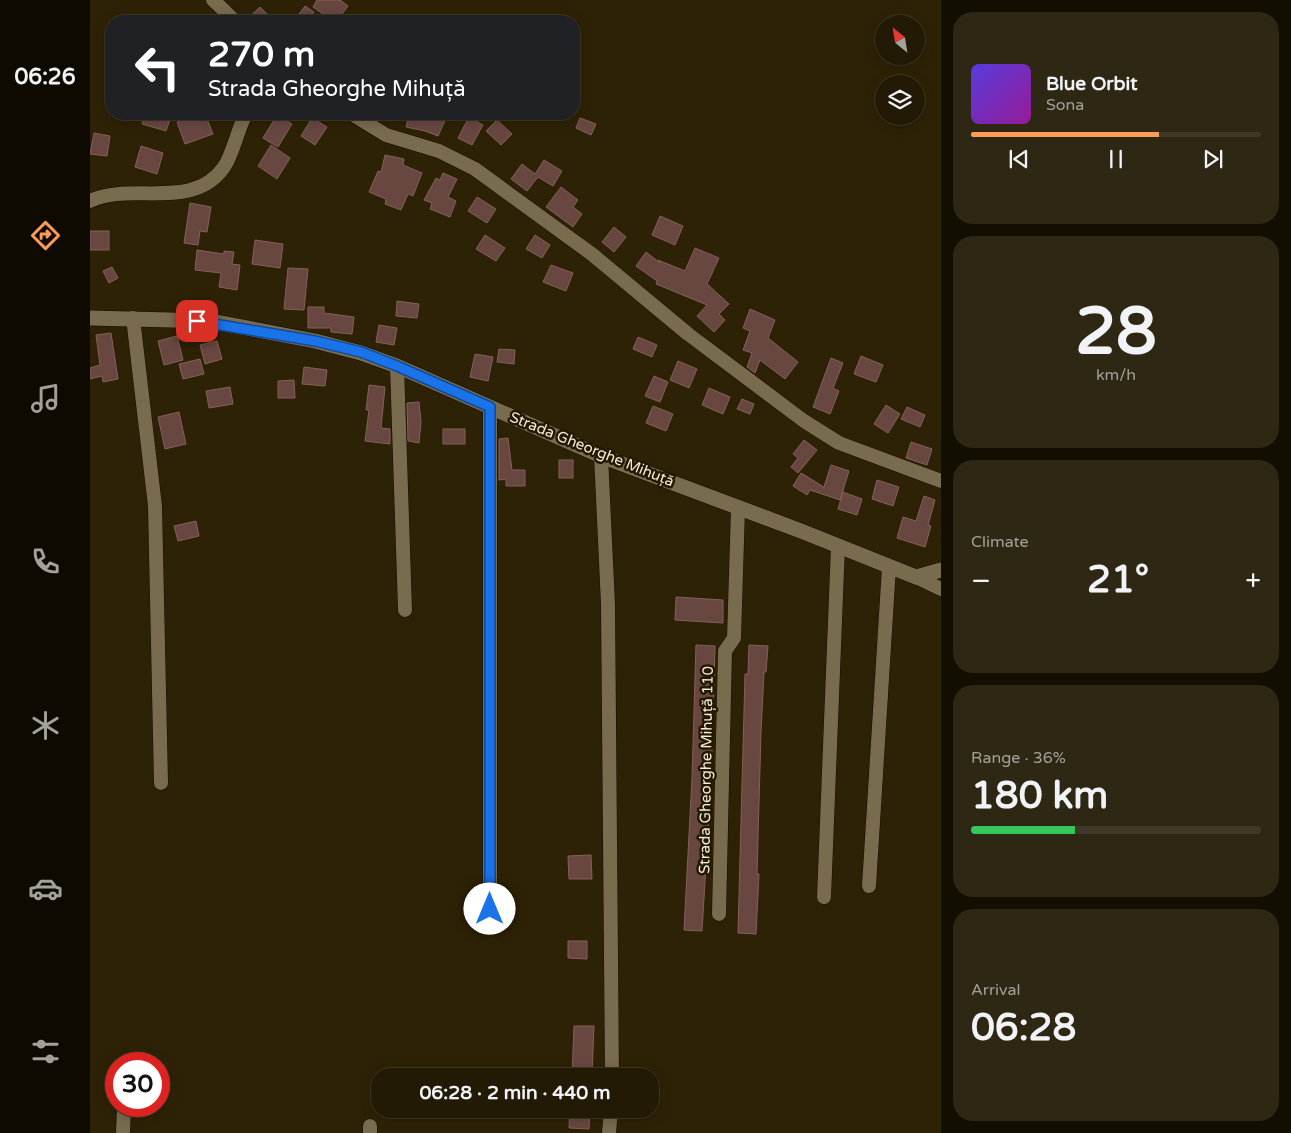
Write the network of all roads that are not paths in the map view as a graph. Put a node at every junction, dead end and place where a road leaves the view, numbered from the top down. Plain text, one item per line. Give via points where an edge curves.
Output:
1 (213, 0) edge
2 (229, 15) edge
3 (243, 120) edge
4 (362, 120) edge
5 (90, 201) edge
6 (90, 318) edge
7 (132, 318) junction
8 (397, 366) junction
9 (490, 407) junction
10 (601, 456) junction
11 (941, 481) edge
12 (738, 509) junction
13 (838, 546) junction
14 (889, 567) junction
15 (941, 570) edge
16 (916, 577) junction
17 (941, 589) edge
18 (405, 610) dead end
19 (161, 783) dead end
20 (869, 886) dead end
21 (824, 897) dead end
22 (490, 909) dead end
23 (719, 914) dead end
24 (612, 1068) edge
25 (124, 1117) edge
26 (610, 1118) edge
27 (123, 1133) edge
28 (609, 1133) edge

1 - 2 street
3 - 5 street via 224,166 212,181 199,188 179,193 98,197
4 - 11 street via 386,135 439,152 475,169 593,255 688,334 804,421 839,443
6 - 7 street, Strada Gheorghe Mihuță
7 - 8 street, Strada Gheorghe Mihuță via 236,326 361,352
7 - 19 street via 155,506
8 - 9 street, Strada Gheorghe Mihuță
8 - 18 street
9 - 10 street, Strada Gheorghe Mihuță
9 - 22 street
10 - 12 street, Strada Gheorghe Mihuță
10 - 24 street via 608,604
12 - 13 street, Strada Gheorghe Mihuță
12 - 23 street, Strada Gheorghe Mihuță 110 via 734,638 725,651
13 - 14 street, Strada Gheorghe Mihuță
13 - 21 street
14 - 16 street, Strada Gheorghe Mihuță
14 - 20 street
15 - 16 street
16 - 17 street
25 - 27 street
26 - 28 street

